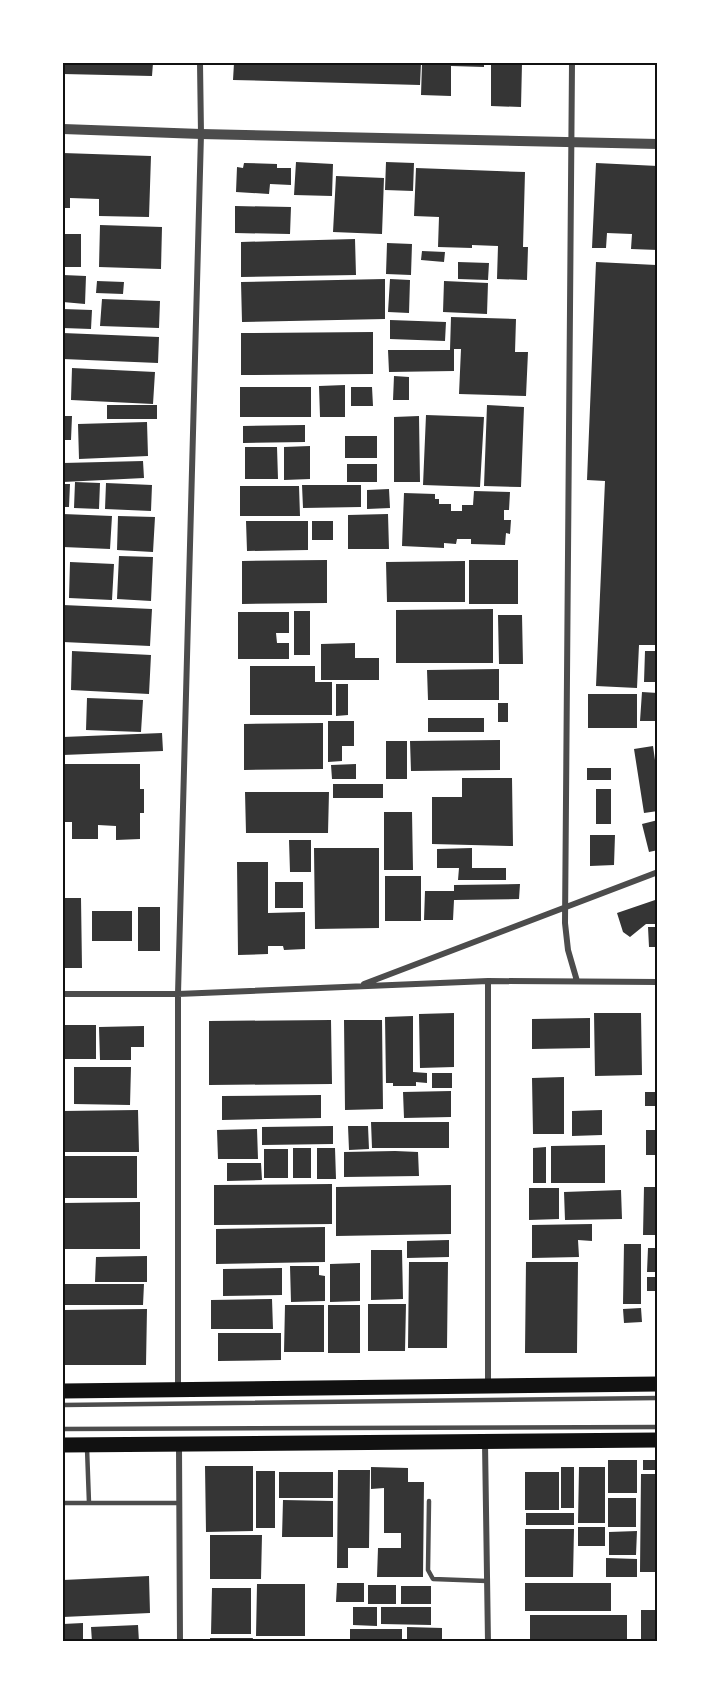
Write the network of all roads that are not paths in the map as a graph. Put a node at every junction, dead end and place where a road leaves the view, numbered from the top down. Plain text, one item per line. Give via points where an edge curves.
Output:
1 (200, 63) edge
2 (572, 63) edge
3 (63, 129) edge
4 (201, 134) junction
5 (570, 141) junction
6 (658, 144) edge
7 (658, 872) edge
8 (565, 907) junction
9 (488, 981) junction
10 (577, 981) junction
11 (658, 982) edge
12 (359, 986) junction
13 (63, 994) edge
14 (178, 994) junction
15 (658, 1384) edge
16 (488, 1387) junction
17 (178, 1389) junction
18 (63, 1390) edge
19 (658, 1398) edge
20 (63, 1405) edge
21 (658, 1426) edge
22 (63, 1429) edge
23 (658, 1440) edge
24 (485, 1443) junction
25 (179, 1444) junction
26 (63, 1445) edge
27 (87, 1445) junction
28 (429, 1501) dead end
29 (63, 1503) edge
30 (89, 1503) junction
31 (179, 1503) junction
32 (487, 1581) junction
33 (180, 1642) edge
34 (488, 1642) edge

1 - 4 street
2 - 5 street
3 - 4 street
4 - 5 street
4 - 14 street
5 - 6 street
5 - 8 street
7 - 8 street
8 - 10 street via 568,950
8 - 12 street
9 - 10 street
9 - 12 street
9 - 16 street
10 - 11 street
12 - 14 street
13 - 14 street
14 - 17 street
15 - 16 main road
16 - 17 main road
17 - 18 main road
19 - 20 lane
21 - 22 lane
23 - 24 main road
24 - 25 main road
24 - 32 street
25 - 27 main road
25 - 31 street
26 - 27 main road
27 - 30 lane
28 - 32 lane via 430,1575 433,1579
29 - 30 lane
30 - 31 lane
31 - 33 street
32 - 34 street

